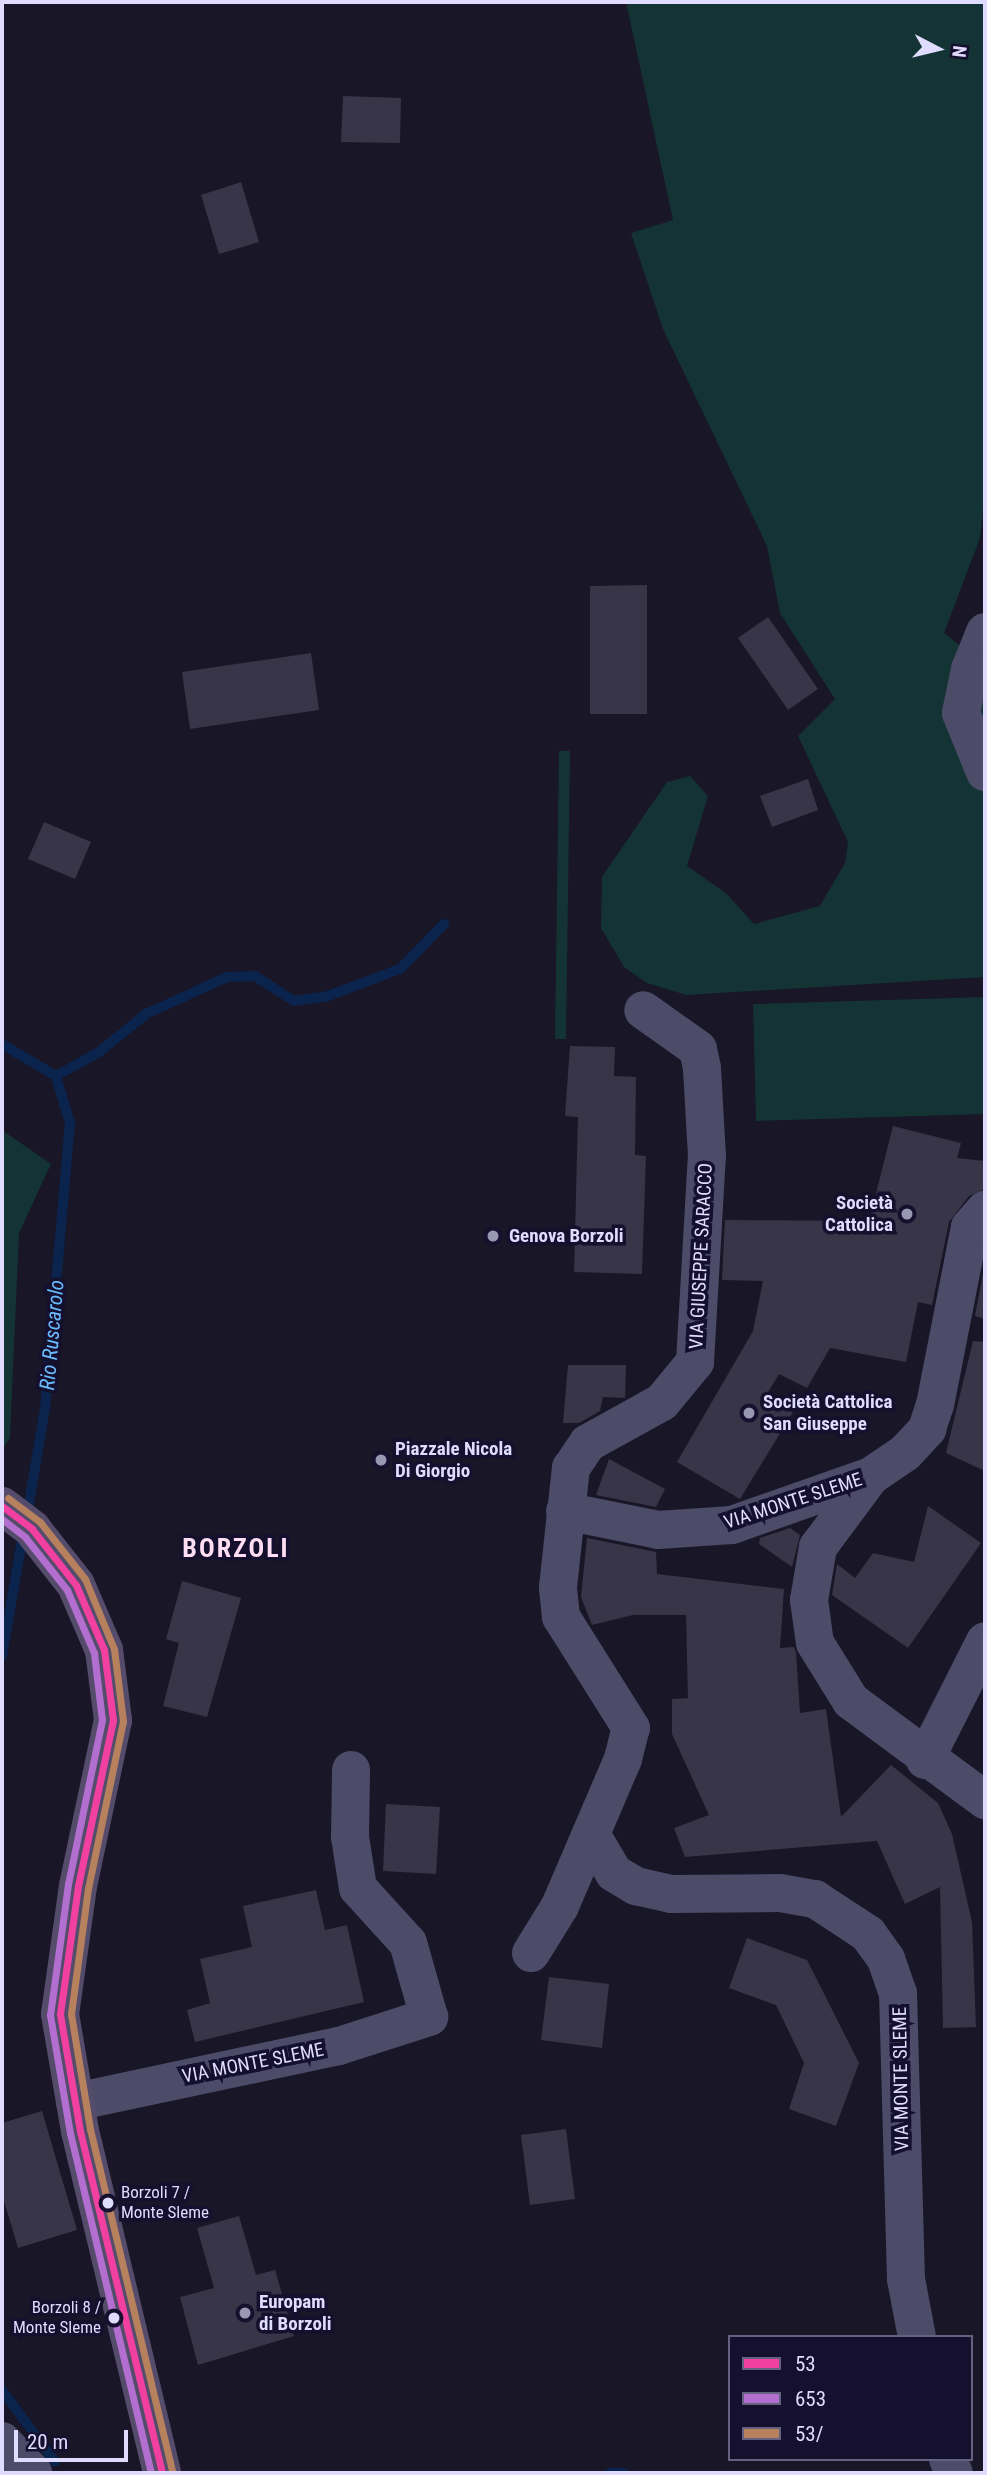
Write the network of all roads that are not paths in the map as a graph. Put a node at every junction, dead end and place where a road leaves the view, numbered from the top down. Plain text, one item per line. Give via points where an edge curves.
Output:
1 (985, 632) edge
2 (985, 772) edge
3 (643, 1010) dead end
4 (985, 1210) edge
5 (871, 1476) junction
6 (565, 1511) junction
7 (12, 1514) edge
8 (985, 1641) edge
9 (925, 1760) junction
10 (351, 1770) dead end
11 (985, 1800) edge
12 (591, 1834) junction
13 (531, 1953) dead end
14 (75, 2102) junction
15 (917, 2335) edge
16 (2, 2441) edge
17 (33, 2473) edge
18 (162, 2473) edge

1 - 2 street via 970,669 961,713
3 - 6 street, VIA GIUSEPPE SARACCO via 698,1049 703,1076 707,1156 695,1363 662,1402 588,1443 578,1455
4 - 5 street via 970,1227 927,1429
5 - 6 street, VIA MONTE SLEME via 732,1525 658,1530
5 - 9 street via 818,1547 808,1621 829,1673 851,1701
6 - 12 street via 558,1587 561,1617 631,1728
7 - 14 main road via 81,1596 104,1650 113,1720 78,1886 60,2014
8 - 9 street
9 - 11 street
10 - 14 street, VIA MONTE SLEME via 350,1837 358,1888 408,1943 429,2017 339,2046
12 - 13 street via 560,1906
12 - 15 street, VIA MONTE SLEME via 614,1873 636,1886 671,1894 780,1893 815,1899 868,1934 886,1959 898,1993 906,2279
14 - 18 main road
16 - 17 street

